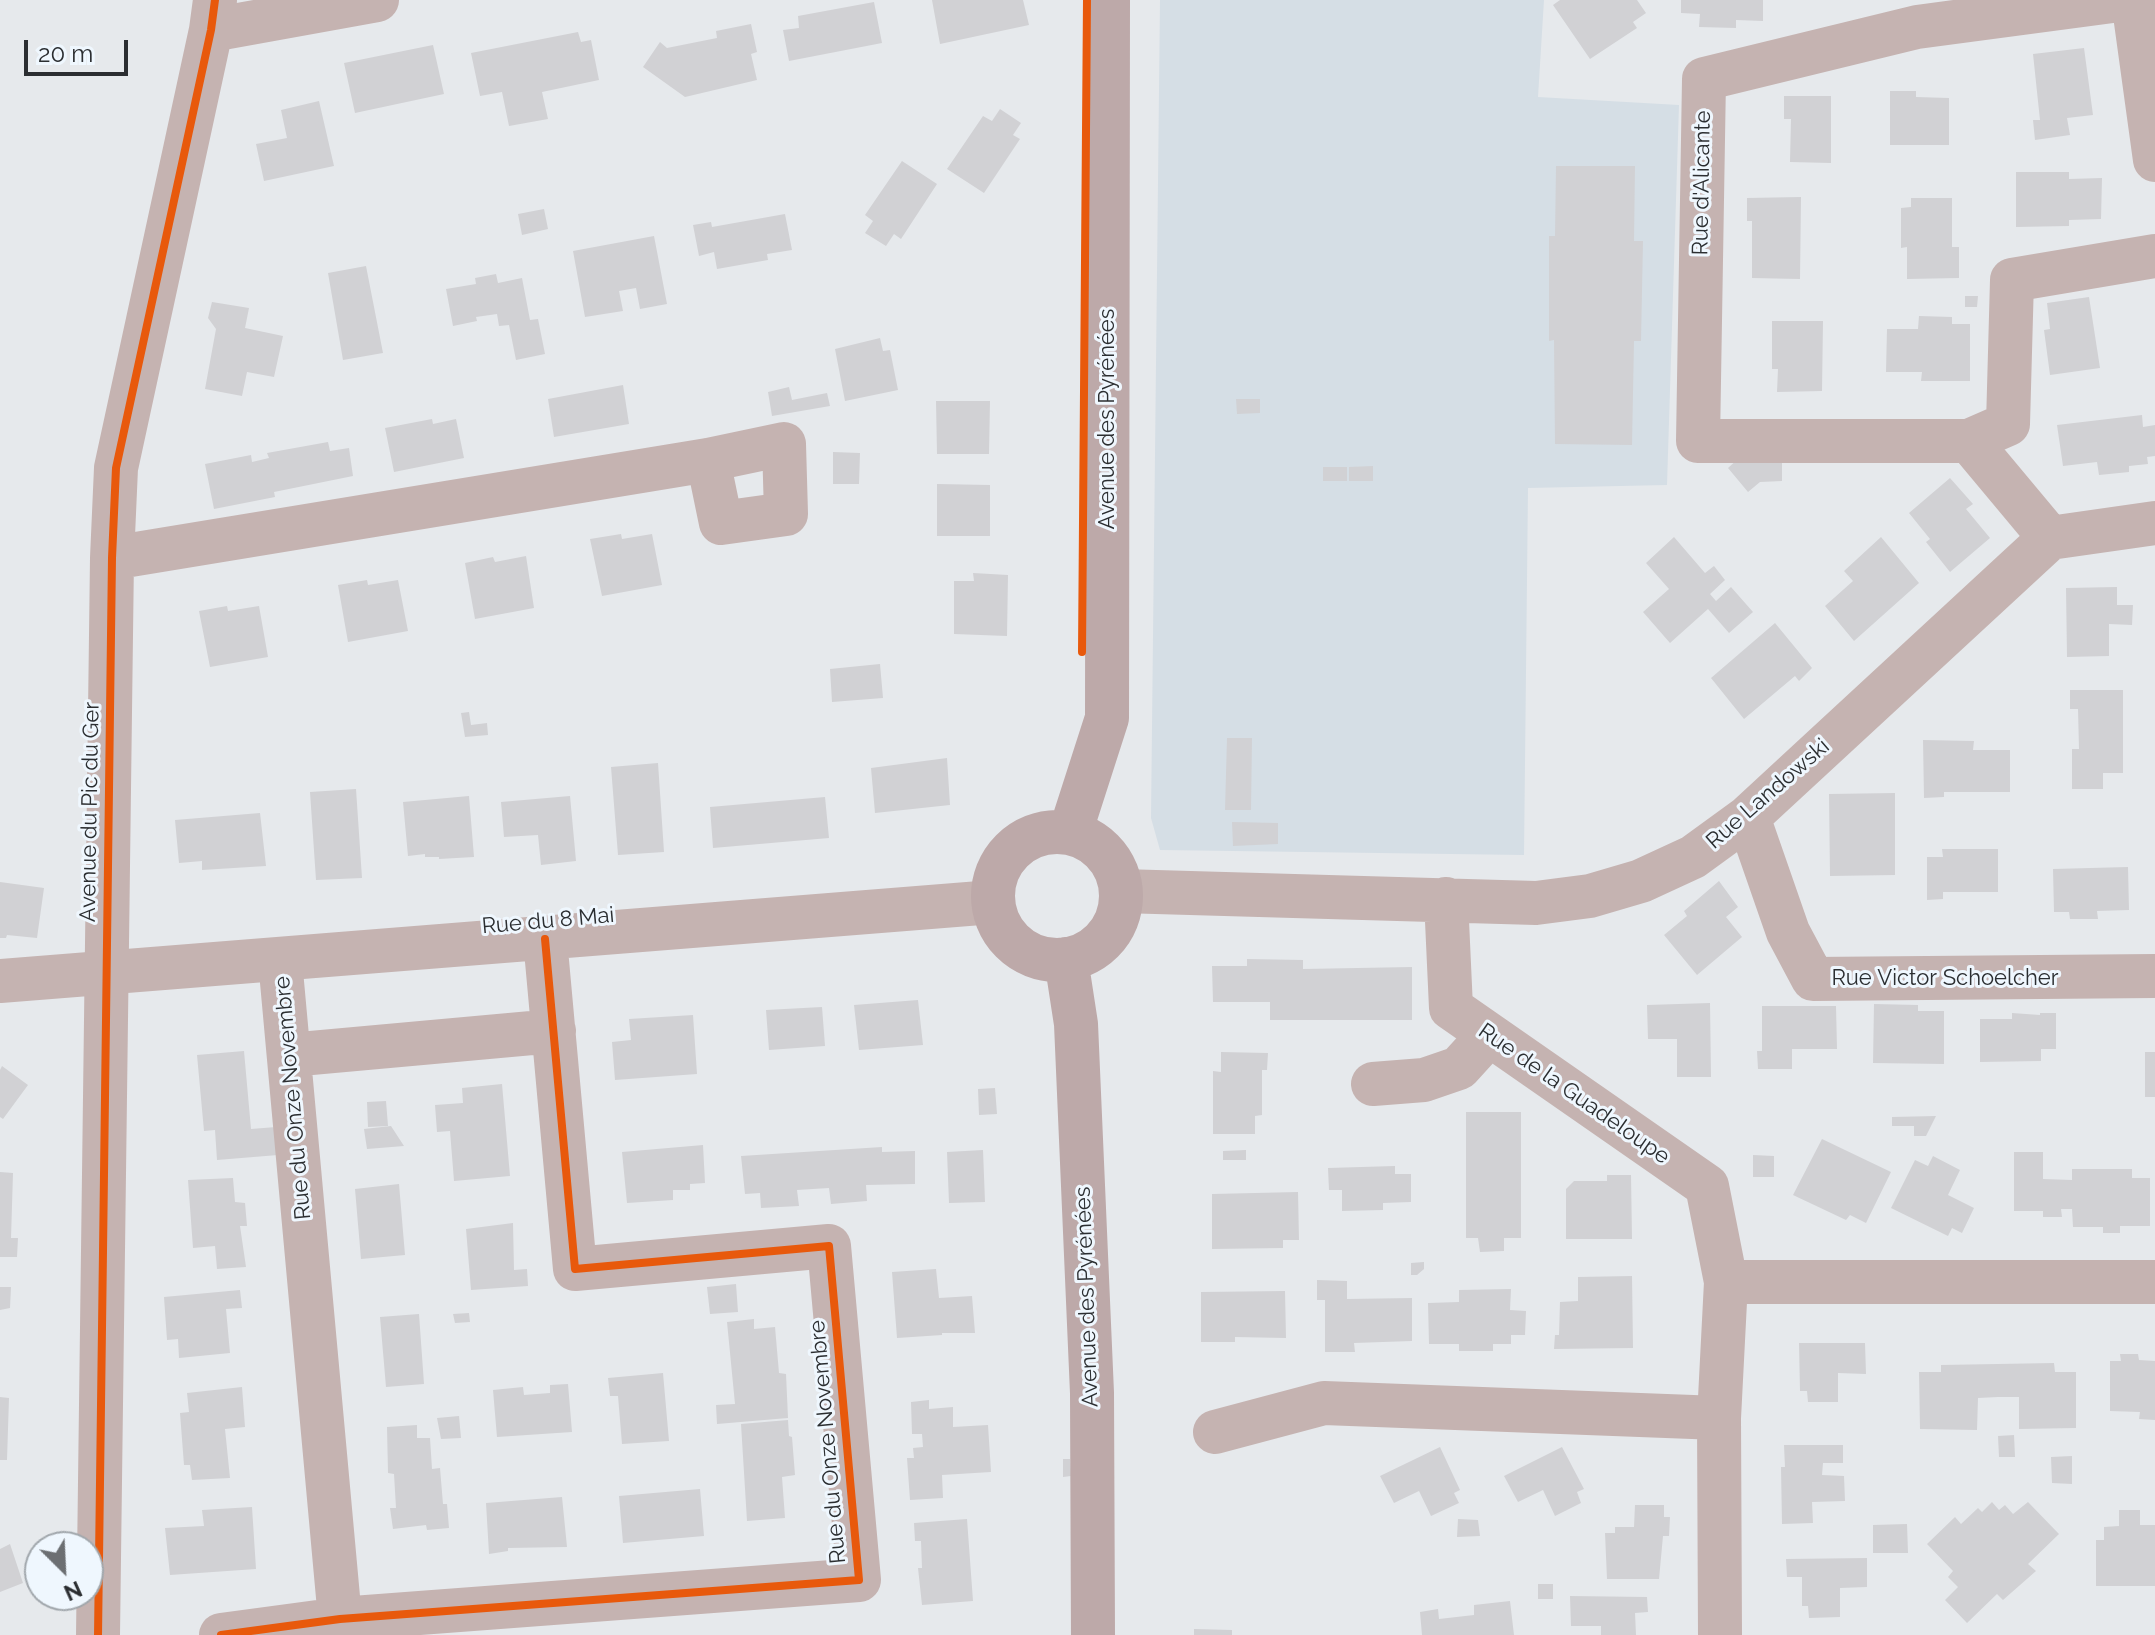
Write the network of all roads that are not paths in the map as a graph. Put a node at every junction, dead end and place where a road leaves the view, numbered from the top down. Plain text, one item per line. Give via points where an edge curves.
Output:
1 (377, 0) edge
2 (1108, 0) edge
3 (2120, 0) edge
4 (2133, 0) edge
5 (213, 15) edge
6 (2155, 160) edge
7 (2155, 256) edge
8 (1969, 441) junction
9 (708, 460) dead end
10 (2155, 523) edge
11 (2050, 538) junction
12 (112, 558) junction
13 (1748, 817) junction
14 (1070, 833) junction
15 (1121, 891) junction
16 (1446, 899) junction
17 (993, 902) junction
18 (545, 939) junction
19 (1066, 959) junction
20 (280, 960) junction
21 (106, 974) junction
22 (2155, 976) edge
23 (0, 981) edge
24 (554, 1031) junction
25 (1489, 1035) junction
26 (289, 1055) junction
27 (1373, 1084) dead end
28 (1726, 1282) junction
29 (2155, 1282) edge
30 (1719, 1418) junction
31 (1215, 1432) dead end
32 (340, 1619) junction
33 (98, 1635) edge
34 (221, 1635) edge
35 (1093, 1635) edge
36 (1720, 1635) edge

1 - 5 street
2 - 14 main road, Avenue des Pyrénées via 1107,718
3 - 8 street, Rue d'Alicante via 1917,27 1704,79 1698,441
4 - 6 street
5 - 12 street, Avenue du Pic du Ger via 116,468
7 - 8 street via 2012,280 2008,424
8 - 11 street
9 - 12 street
10 - 11 street
11 - 13 street, Rue Landowski
12 - 21 street, Avenue du Pic du Ger
13 - 16 street, Rue Landowski via 1693,857 1641,881 1590,896 1536,903
13 - 22 street, Rue Victor Schoelcher via 1788,932 1813,979
14 - 15 main road via 1105,853
14 - 17 main road via 1030,837 1014,848 1001,864
15 - 16 street, Rue Landowski
15 - 19 main road via 1119,914 1107,936 1089,952
16 - 25 street, Rue de la Guadeloupe via 1451,1008
17 - 18 street, Rue du 8 Mai
17 - 19 main road via 998,923 1010,940 1035,956
18 - 20 street, Rue du 8 Mai
18 - 24 street, Rue du Onze Novembre
19 - 35 main road, Avenue des Pyrénées via 1076,1024 1091,1377
20 - 21 street, Rue du 8 Mai
20 - 26 street, Rue du Onze Novembre
21 - 23 street, Rue du 8 Mai
21 - 33 street, Avenue du Pic du Ger
24 - 26 street
24 - 32 street, Rue du Onze Novembre via 575,1269 829,1246 859,1580
25 - 27 street via 1459,1068 1424,1080
25 - 28 street, Rue de la Guadeloupe via 1707,1186
26 - 32 street, Rue du Onze Novembre
28 - 29 street
28 - 30 street, Rue de la Guadeloupe
30 - 31 street via 1324,1403
30 - 36 street, Rue de la Guadeloupe
32 - 34 street, Rue du Onze Novembre

